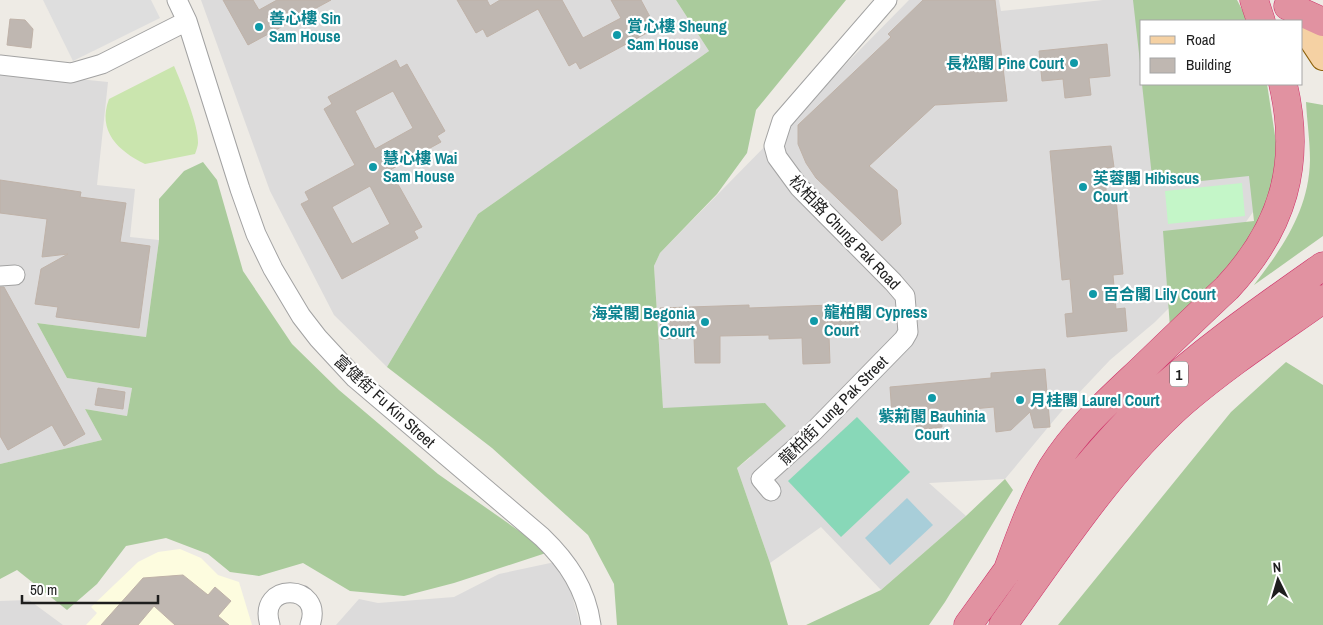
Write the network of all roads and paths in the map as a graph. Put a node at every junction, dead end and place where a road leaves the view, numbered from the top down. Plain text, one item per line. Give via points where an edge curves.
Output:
1 (176, 0) edge
2 (887, 0) edge
3 (1254, 0) edge
4 (1293, 13) edge
5 (1261, 20) edge
6 (188, 21) junction
7 (1323, 22) edge
8 (1303, 28) edge
9 (1323, 58) edge
10 (0, 65) edge
11 (1282, 85) edge
12 (1323, 266) edge
13 (905, 296) joint
14 (1323, 299) edge
15 (771, 491) dead end
16 (1008, 569) junction
17 (270, 625) edge
18 (310, 625) edge
19 (592, 625) edge
20 (968, 625) edge
21 (1003, 625) edge

1 - 6 street, 富健街 Fu Kin Street
2 - 13 street, 松柏路 Chung Pak Road via 782,121 774,146 777,157 798,187
3 - 5 highway
4 - 7 highway
6 - 10 street via 102,64 71,73
6 - 19 street, 富健街 Fu Kin Street via 256,234 301,316 355,378 556,551 578,581
8 - 9 main road
11 - 16 highway via 1290,120 1290,158 1282,198 1260,247 1227,288 1106,403 1076,436 1040,489
12 - 16 highway, 1 via 1214,346 1147,403 1086,467
13 - 15 street, 龍柏街 Lung Pak Street via 908,332 904,340 812,433 761,479
14 - 21 highway, 1 via 1232,363 1156,428 1093,502
16 - 20 highway, 1
17 - 18 street via 268,610 271,603 283,593 291,592 305,597 310,603 313,610

